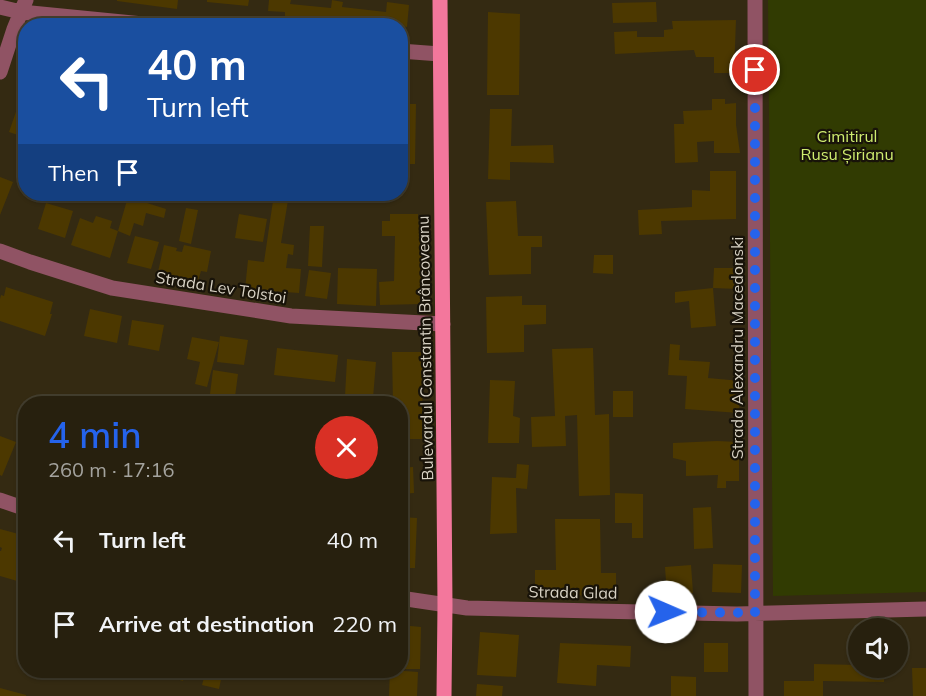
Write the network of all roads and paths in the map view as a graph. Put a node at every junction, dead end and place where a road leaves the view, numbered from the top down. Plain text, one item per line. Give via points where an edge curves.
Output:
1 (440, 0) edge
2 (755, 0) edge
3 (24, 6) edge
4 (0, 7) edge
5 (107, 18) edge
6 (18, 20) edge
7 (408, 52) edge
8 (440, 54) junction
9 (0, 72) edge
10 (0, 251) edge
11 (442, 324) junction
12 (0, 500) edge
13 (18, 506) edge
14 (408, 599) edge
15 (445, 605) junction
16 (926, 609) edge
17 (755, 613) junction
18 (444, 696) edge
19 (756, 696) edge

1 - 8 main road, Bulevardul Constantin Brâncoveanu
2 - 17 street, Strada Alexandru Macedonski
3 - 4 street
3 - 5 street
6 - 9 street
7 - 8 street
8 - 11 main road, Bulevardul Constantin Brâncoveanu
10 - 11 street, Strada Lev Tolstoi via 122,290 291,316
11 - 15 main road, Bulevardul Constantin Brâncoveanu
12 - 13 street
14 - 15 street, Strada Glad
15 - 17 street, Strada Glad
15 - 18 main road, Bulevardul Constantin Brâncoveanu
16 - 17 street, Strada Glad
17 - 19 street, Strada Alexandru Macedonski

